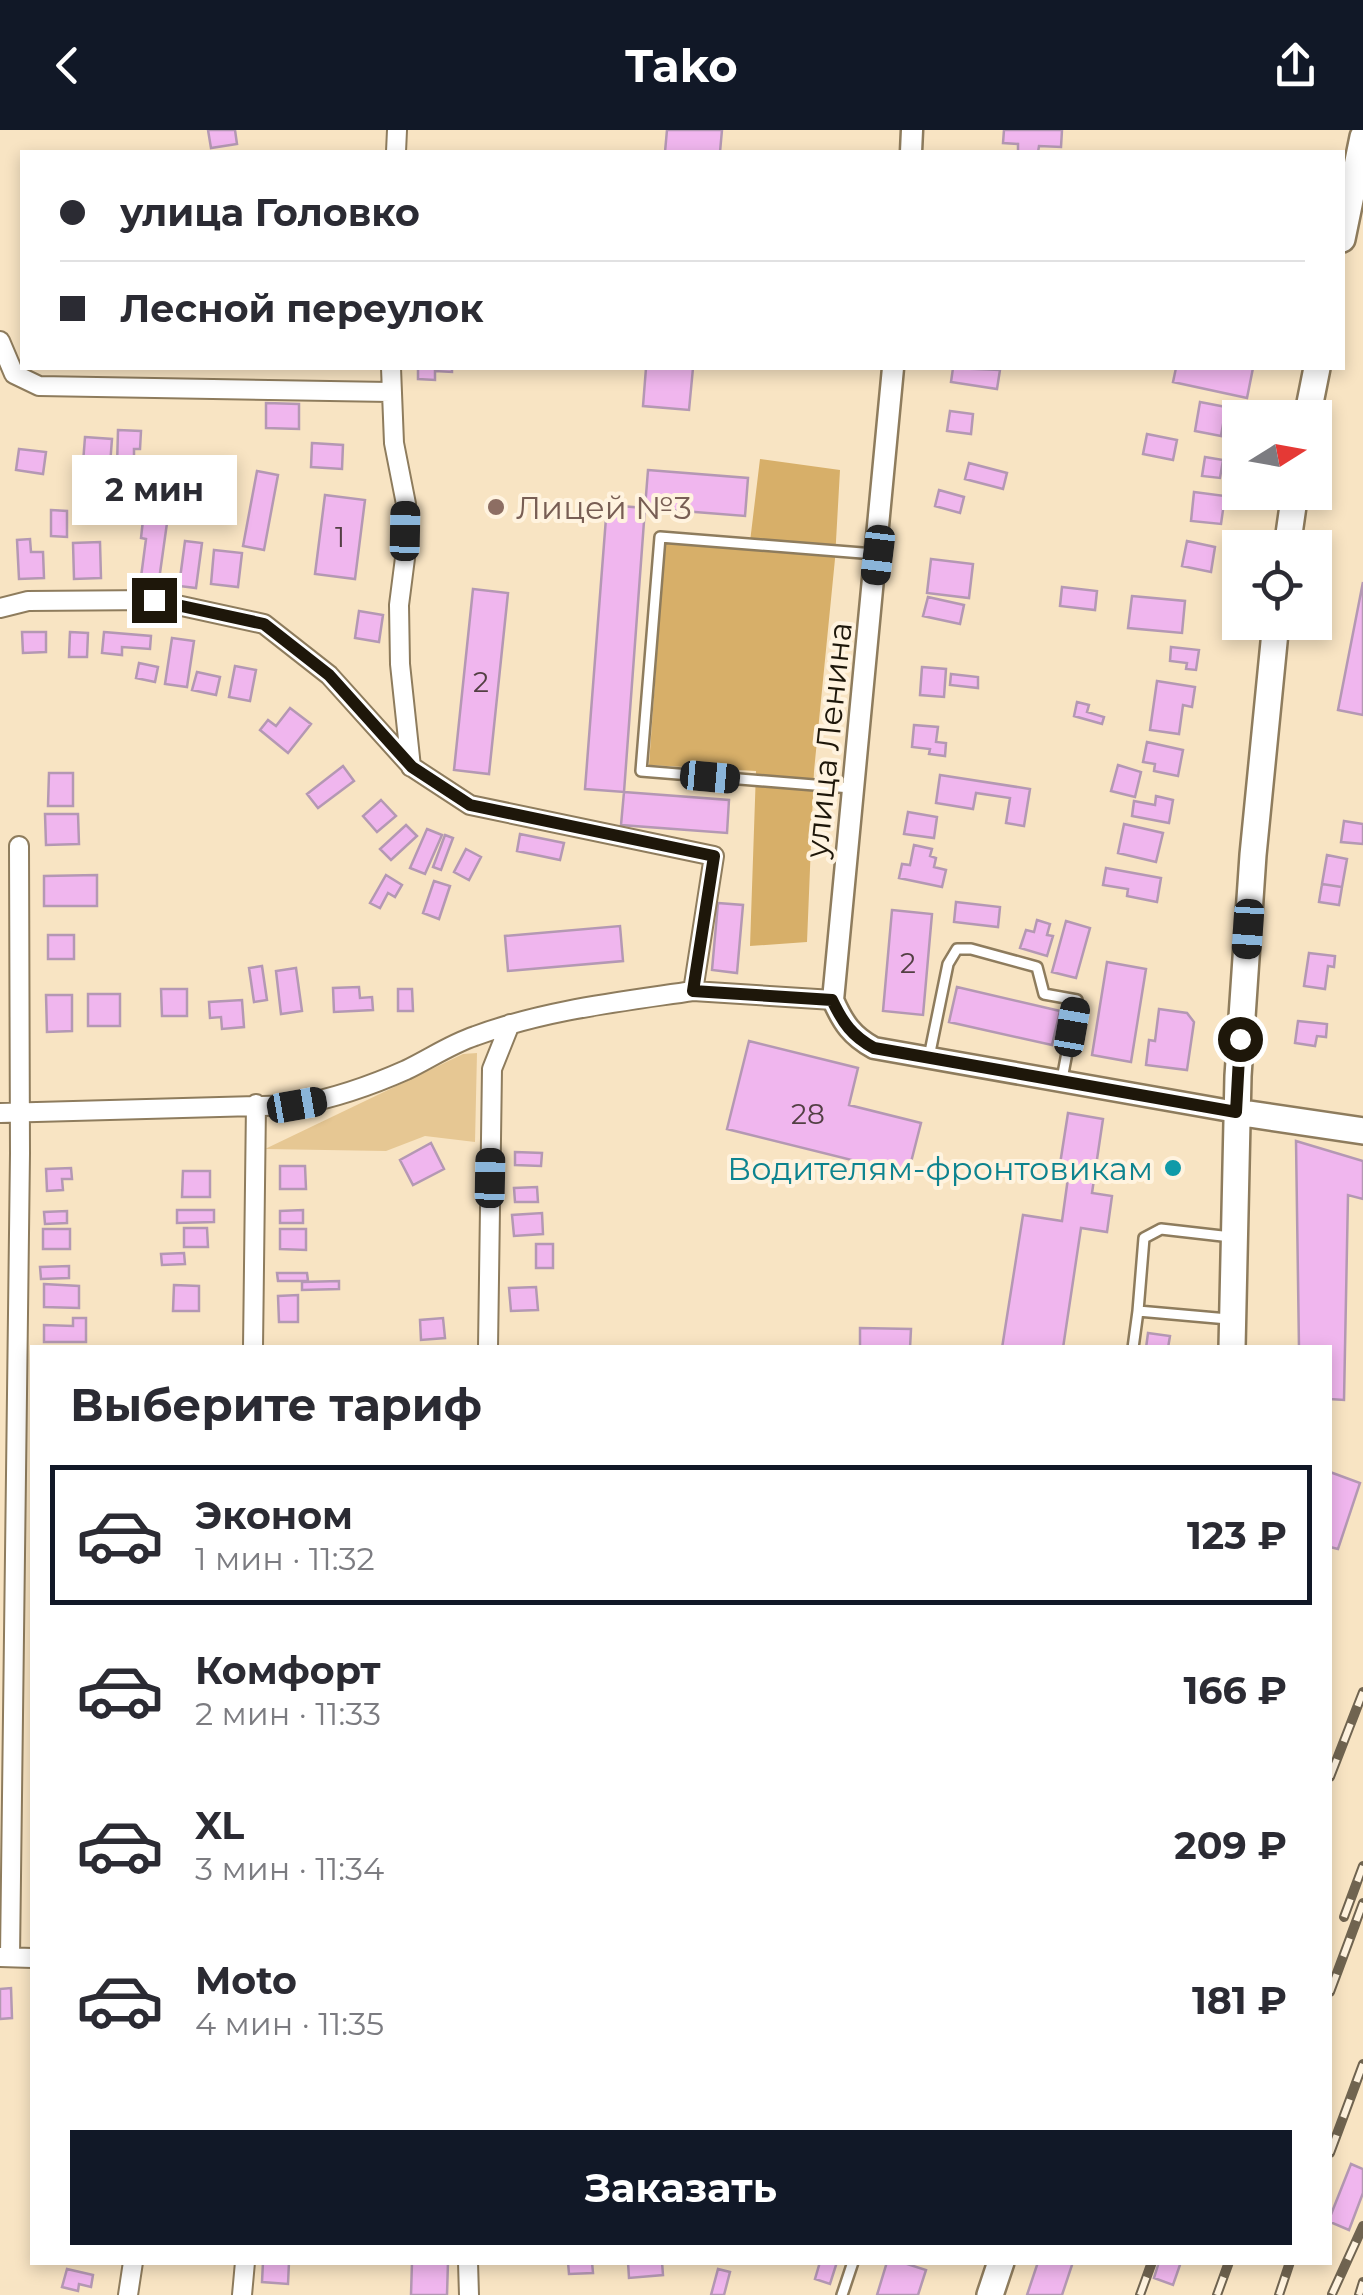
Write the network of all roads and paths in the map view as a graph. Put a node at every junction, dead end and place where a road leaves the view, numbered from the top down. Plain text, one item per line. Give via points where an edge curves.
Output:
1 (1363, 136) edge
2 (1345, 224) edge
3 (0, 341) edge
4 (391, 370) edge
5 (893, 370) edge
6 (1317, 370) edge
7 (390, 392) junction
8 (1311, 400) edge
9 (878, 555) junction
10 (0, 608) edge
11 (1274, 640) edge
12 (412, 767) junction
13 (852, 788) junction
14 (19, 846) dead end
15 (693, 991) junction
16 (832, 1000) junction
17 (510, 1024) junction
18 (929, 1058) junction
19 (1062, 1082) junction
20 (256, 1104) junction
21 (1236, 1112) junction
22 (21, 1113) junction
23 (0, 1114) edge
24 (1363, 1131) edge
25 (1234, 1237) junction
26 (1138, 1311) junction
27 (1232, 1319) junction
28 (252, 1345) edge
29 (488, 1345) edge
30 (1132, 1345) edge
31 (1232, 1345) edge
32 (5, 1957) edge
33 (30, 1958) edge
34 (133, 2265) edge
35 (244, 2265) edge
36 (468, 2265) edge
37 (852, 2265) edge
38 (999, 2265) edge
39 (128, 2295) edge
40 (242, 2295) edge
41 (469, 2295) edge
42 (842, 2295) edge
43 (990, 2295) edge

1 - 2 main road
3 - 7 street via 14,374 39,386
4 - 7 street
5 - 9 street, улица Ленина
6 - 8 main road
7 - 12 street via 406,504 400,664
9 - 13 street, улица Ленина
9 - 13 lane via 660,537 641,771
10 - 12 street via 28,601 154,600 264,624 329,675
11 - 21 main road
12 - 15 street via 470,805 714,856
13 - 16 street, улица Ленина
14 - 22 street
15 - 16 street
15 - 17 street
16 - 18 street via 856,1038
17 - 20 street via 354,1092 297,1105
17 - 29 street via 492,1070
18 - 19 street
18 - 19 lane via 948,964 958,949 971,949 1037,967 1044,994 1077,1000
19 - 21 street
20 - 22 street
20 - 28 street
21 - 24 main road
21 - 25 main road
22 - 23 street
22 - 32 street
25 - 26 lane via 1162,1229 1144,1238
25 - 27 main road
26 - 27 lane
26 - 30 lane
27 - 31 main road
32 - 33 street
34 - 39 street
35 - 40 street
36 - 41 street
37 - 42 lane
38 - 43 main road

